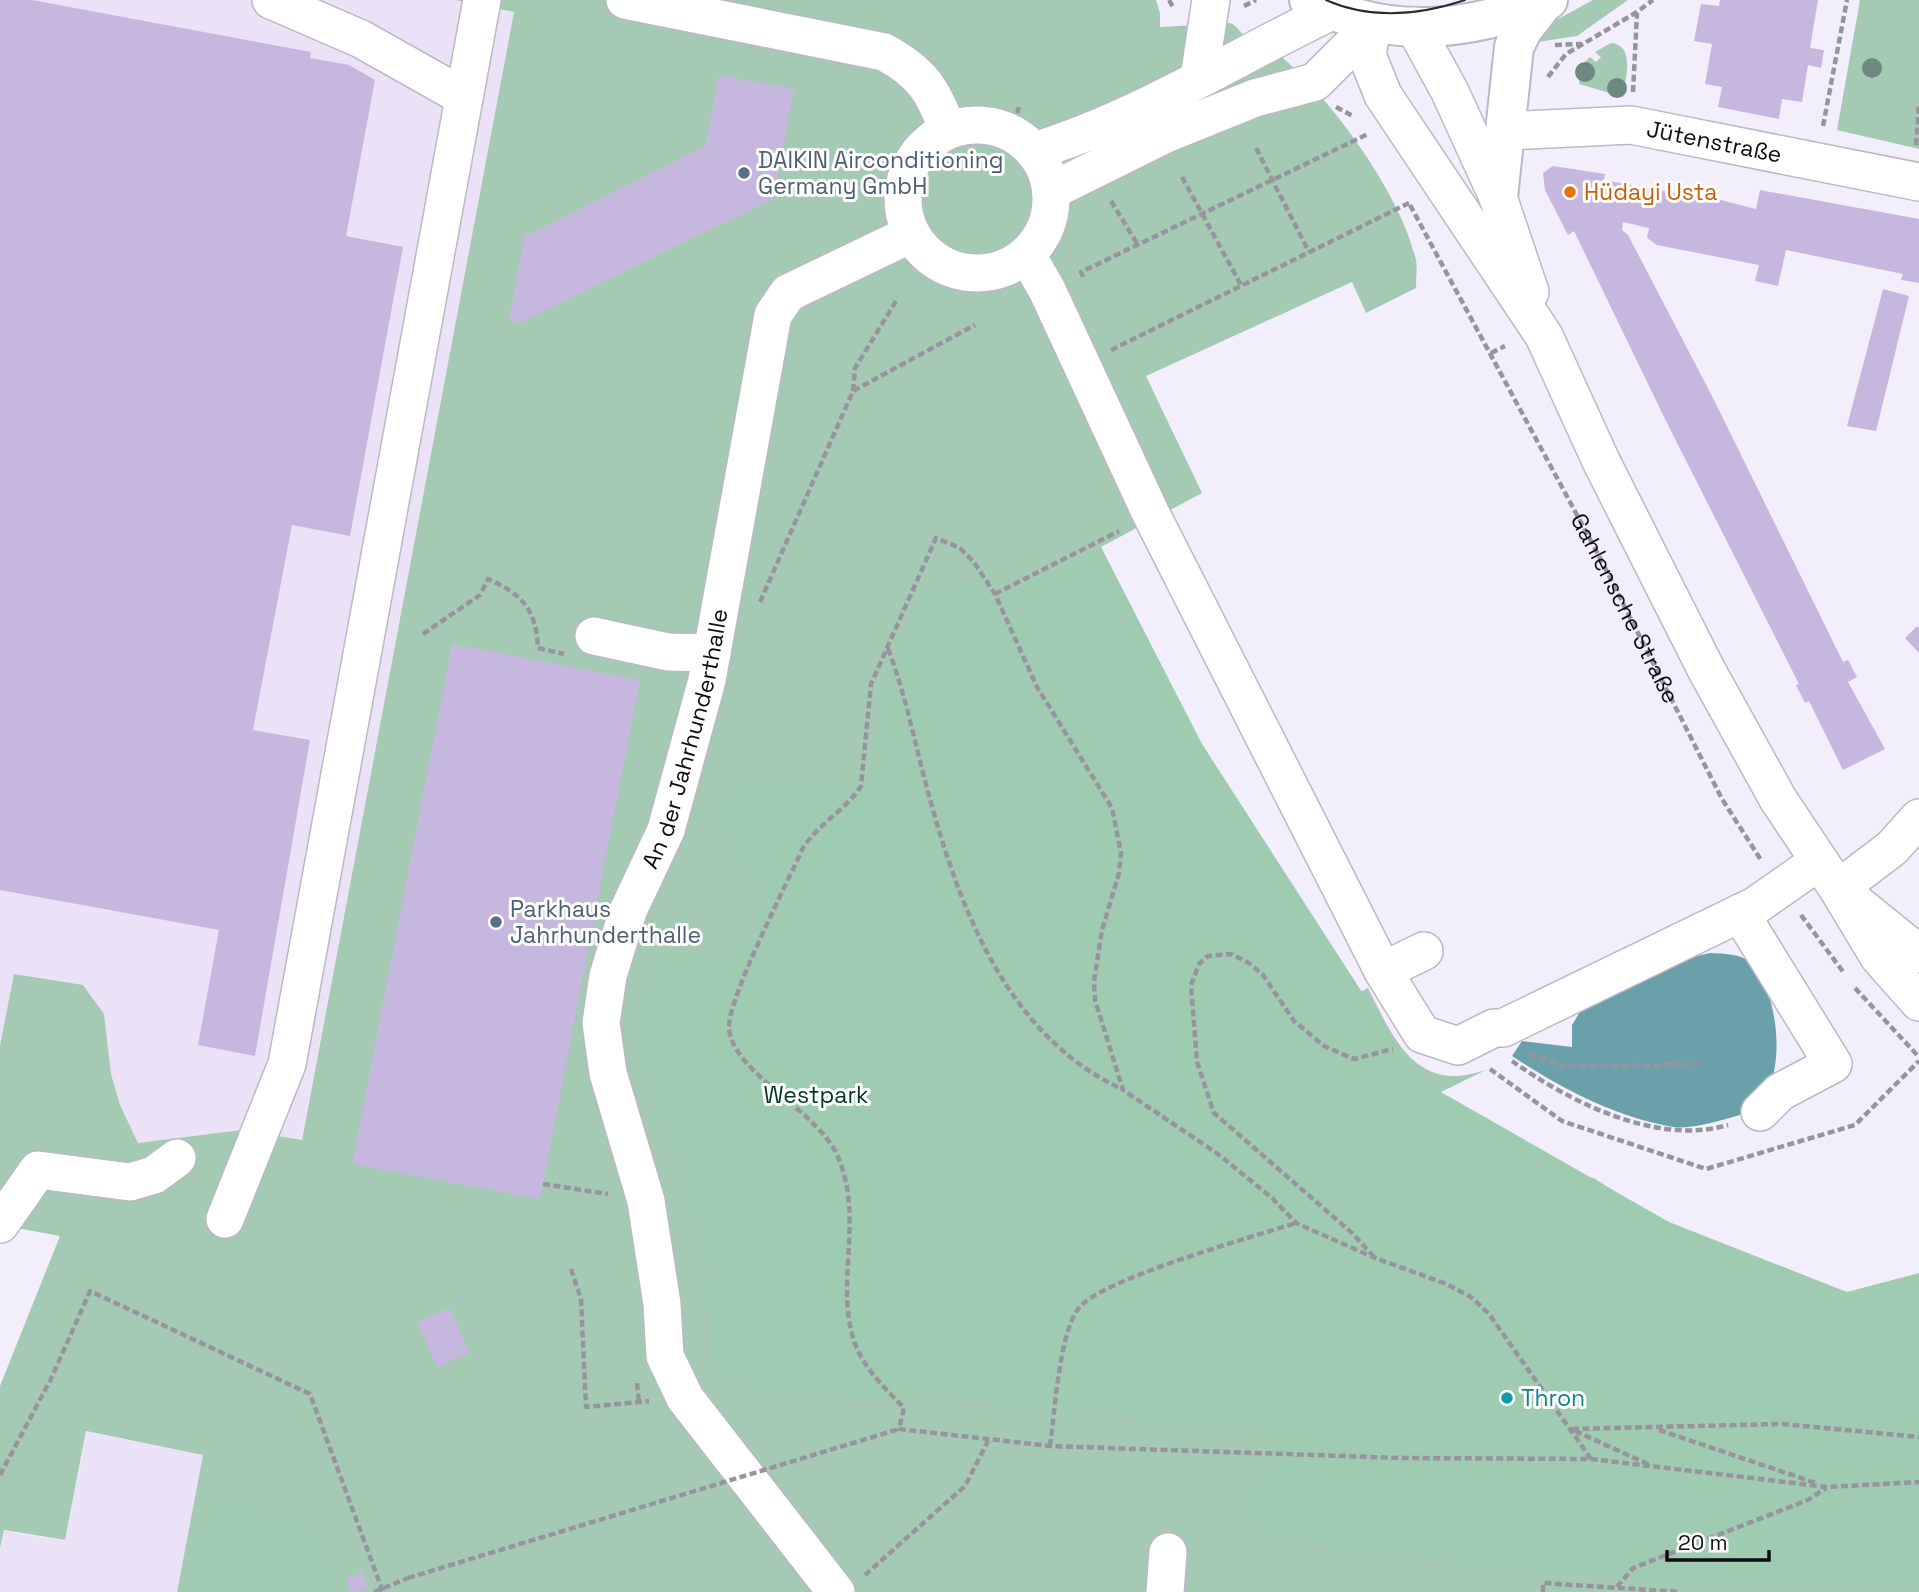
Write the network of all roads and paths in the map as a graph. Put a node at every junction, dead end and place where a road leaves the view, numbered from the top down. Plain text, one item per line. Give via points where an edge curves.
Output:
1 (271, 0) edge
2 (482, 0) edge
3 (625, 0) edge
4 (1169, 0) edge
5 (1211, 0) edge
6 (1653, 0) edge
7 (1847, 0) edge
8 (1546, 1) edge
9 (1172, 9) dead end
10 (1365, 9) edge
11 (1637, 12) junction
12 (1199, 78) junction
13 (1510, 78) junction
14 (464, 97) junction
15 (1825, 116) dead end
16 (1630, 125) junction
17 (948, 130) junction
18 (1506, 131) junction
19 (1377, 145) dead end
20 (1256, 148) dead end
21 (1034, 151) junction
22 (1182, 177) dead end
23 (1272, 181) junction
24 (1919, 182) edge
25 (1051, 191) junction
26 (1403, 191) dead end
27 (1498, 197) junction
28 (1107, 198) dead end
29 (1409, 203) junction
30 (1203, 214) junction
31 (911, 234) junction
32 (1138, 245) junction
33 (1309, 252) junction
34 (1027, 255) junction
35 (1081, 272) dead end
36 (1241, 285) junction
37 (898, 298) dead end
38 (1545, 336) junction
39 (1505, 346) dead end
40 (1491, 353) junction
41 (1114, 364) dead end
42 (853, 391) dead end
43 (1111, 535) dead end
44 (995, 594) junction
45 (594, 636) dead end
46 (888, 648) junction
47 (712, 653) junction
48 (1919, 818) edge
49 (1828, 875) junction
50 (1779, 887) junction
51 (1740, 913) junction
52 (1424, 951) dead end
53 (1919, 954) edge
54 (1383, 971) junction
55 (1919, 1002) edge
56 (1503, 1027) junction
57 (1422, 1034) junction
58 (1458, 1046) junction
59 (1919, 1059) edge
60 (1699, 1064) dead end
61 (1123, 1090) junction
62 (1760, 1112) joint
63 (177, 1158) dead end
64 (543, 1184) dead end
65 (646, 1201) junction
66 (226, 1219) dead end
67 (1296, 1223) junction
68 (0, 1224) edge
69 (1375, 1258) junction
70 (571, 1269) dead end
71 (685, 1398) junction
72 (1655, 1428) junction
73 (899, 1429) junction
74 (1571, 1429) junction
75 (1919, 1437) edge
76 (988, 1441) junction
77 (1050, 1446) junction
78 (1591, 1459) junction
79 (1654, 1467) junction
80 (0, 1475) edge
81 (1919, 1482) edge
82 (1827, 1487) junction
83 (1168, 1552) dead end
84 (846, 1587) edge
85 (1617, 1587) junction
86 (382, 1591) edge
87 (374, 1592) edge
88 (1165, 1592) edge
89 (1543, 1592) edge
90 (1680, 1592) edge

1 - 14 street via 360,39
2 - 14 street
3 - 17 street via 884,52 903,62 933,90
4 - 9 path
5 - 12 street
6 - 11 path
7 - 15 path
8 - 10 main road via 1469,23
8 - 13 main road, Gahlensche Straße via 1514,47
10 - 12 street
10 - 25 street via 1315,82 1255,98 1168,133
10 - 27 street, Gahlensche Straße via 1450,92
10 - 38 street, Gahlensche Straße via 1367,55 1383,95
11 - 13 path via 1566,54 1545,82
11 - 16 path
12 - 21 street via 1076,138
13 - 18 main road, Gahlensche Straße
14 - 66 street via 287,1064
16 - 18 street, Jütenstraße
16 - 24 street, Jütenstraße
17 - 21 street via 974,125 992,128 1011,134
17 - 31 street via 916,157 904,187 904,212
18 - 27 main road, Gahlensche Straße
19 - 23 path via 1371,133
20 - 23 path
21 - 25 street
22 - 30 path
23 - 30 path
23 - 33 path
25 - 34 street via 1049,217
26 - 29 path, Gahlensche Straße
27 - 38 street, Gahlensche Straße
28 - 32 path
29 - 33 path
29 - 40 path, Gahlensche Straße
30 - 32 path
30 - 36 path
31 - 34 street via 933,260 956,271 984,274
31 - 47 street, An der Jahrhunderthalle via 788,293 773,315
32 - 35 path
33 - 36 path
34 - 54 street via 1151,514
36 - 41 path via 1108,351
37 - 42 path via 855,368
38 - 49 street, Gahlensche Straße via 1601,461 1706,669 1778,799
39 - 40 path
40 - 50 path, Gahlensche Straße via 1722,799
43 - 44 path
44 - 46 path via 960,548 936,538
44 - 61 path via 1028,669 1112,808 1119,833 1119,873 1102,930 1094,981 1095,1000
45 - 47 street via 668,652
46 - 61 path via 944,842 987,952 1027,1016 1079,1065
46 - 73 path via 871,684 861,786 813,832 803,848 747,972 729,1028 748,1065 812,1120 838,1156 852,1229 850,1330 874,1377 904,1408
47 - 65 street, An der Jahrhunderthalle via 666,830 628,911 608,976 601,1023 608,1073
48 - 49 street via 1892,848
49 - 50 street
49 - 53 street, Gahlensche Straße
49 - 55 street, Gahlensche Straße via 1879,957
50 - 51 street
50 - 59 path, Gahlensche Straße via 1866,1002
51 - 56 street
51 - 62 street via 1833,1064 1780,1092
52 - 54 street
54 - 57 street
56 - 58 street
56 - 60 path via 1517,1048 1560,1066
56 - 62 path via 1510,1059 1552,1089 1597,1109 1674,1132 1719,1127
57 - 58 street
57 - 69 path via 1387,1052 1354,1059 1336,1053 1294,1021 1263,975 1231,954 1208,956 1199,964 1191,985 1197,1062 1214,1113
58 - 59 path via 1562,1121 1706,1169 1855,1125
61 - 67 path via 1218,1154
63 - 68 street via 154,1175 131,1182 38,1170
64 - 65 path
65 - 71 street, An der Jahrhunderthalle via 665,1356
67 - 69 path
67 - 77 path via 1111,1286 1079,1307 1068,1328
69 - 74 path via 1471,1297 1489,1314
70 - 71 path via 581,1299 586,1407
71 - 84 street, An der Jahrhunderthalle
72 - 74 path
72 - 75 path via 1783,1424
72 - 82 path
73 - 76 path
73 - 86 path, bridge via 408,1578
74 - 78 path
74 - 79 path
76 - 77 path
76 - 84 path via 965,1486
77 - 78 path via 1402,1458
78 - 79 path
79 - 82 path
80 - 86 path via 51,1379 90,1291 310,1394
81 - 82 path
82 - 85 path via 1808,1500 1633,1568
83 - 88 street
85 - 89 path via 1543,1583
85 - 90 path
86 - 87 path

